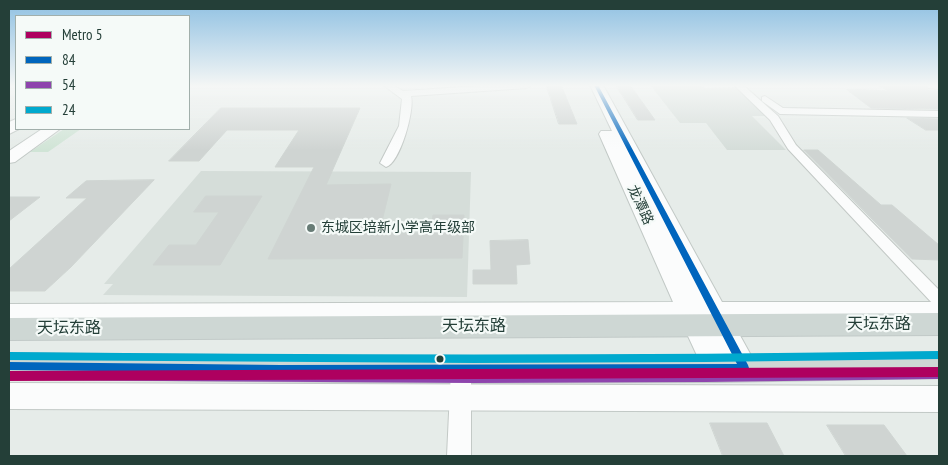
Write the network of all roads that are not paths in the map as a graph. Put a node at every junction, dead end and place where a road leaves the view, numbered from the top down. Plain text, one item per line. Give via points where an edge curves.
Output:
1 (406, 107) edge
2 (595, 107) edge
3 (606, 107) edge
4 (762, 107) edge
5 (775, 107) edge
6 (939, 114) edge
7 (30, 130) edge
8 (51, 130) edge
9 (9, 144) edge
10 (9, 158) edge
11 (386, 163) dead end
12 (939, 300) edge
13 (939, 311) edge
14 (9, 312) edge
15 (705, 318) junction
16 (939, 324) edge
17 (9, 329) edge
18 (939, 365) edge
19 (9, 366) edge
20 (731, 368) junction
21 (460, 383) junction
22 (9, 396) edge
23 (939, 398) edge
24 (459, 456) edge

1 - 11 street via 404,126
2 - 15 street, 龙潭路
3 - 15 street, 龙潭路
4 - 12 street via 774,118 792,147
5 - 6 street via 780,111
7 - 9 street
8 - 10 street
13 - 15 street
14 - 15 street
15 - 16 main road, 天坛东路
15 - 17 main road, 天坛东路
15 - 20 street
18 - 20 main road
19 - 21 main road
20 - 21 main road
21 - 22 street
21 - 23 street
21 - 24 street

